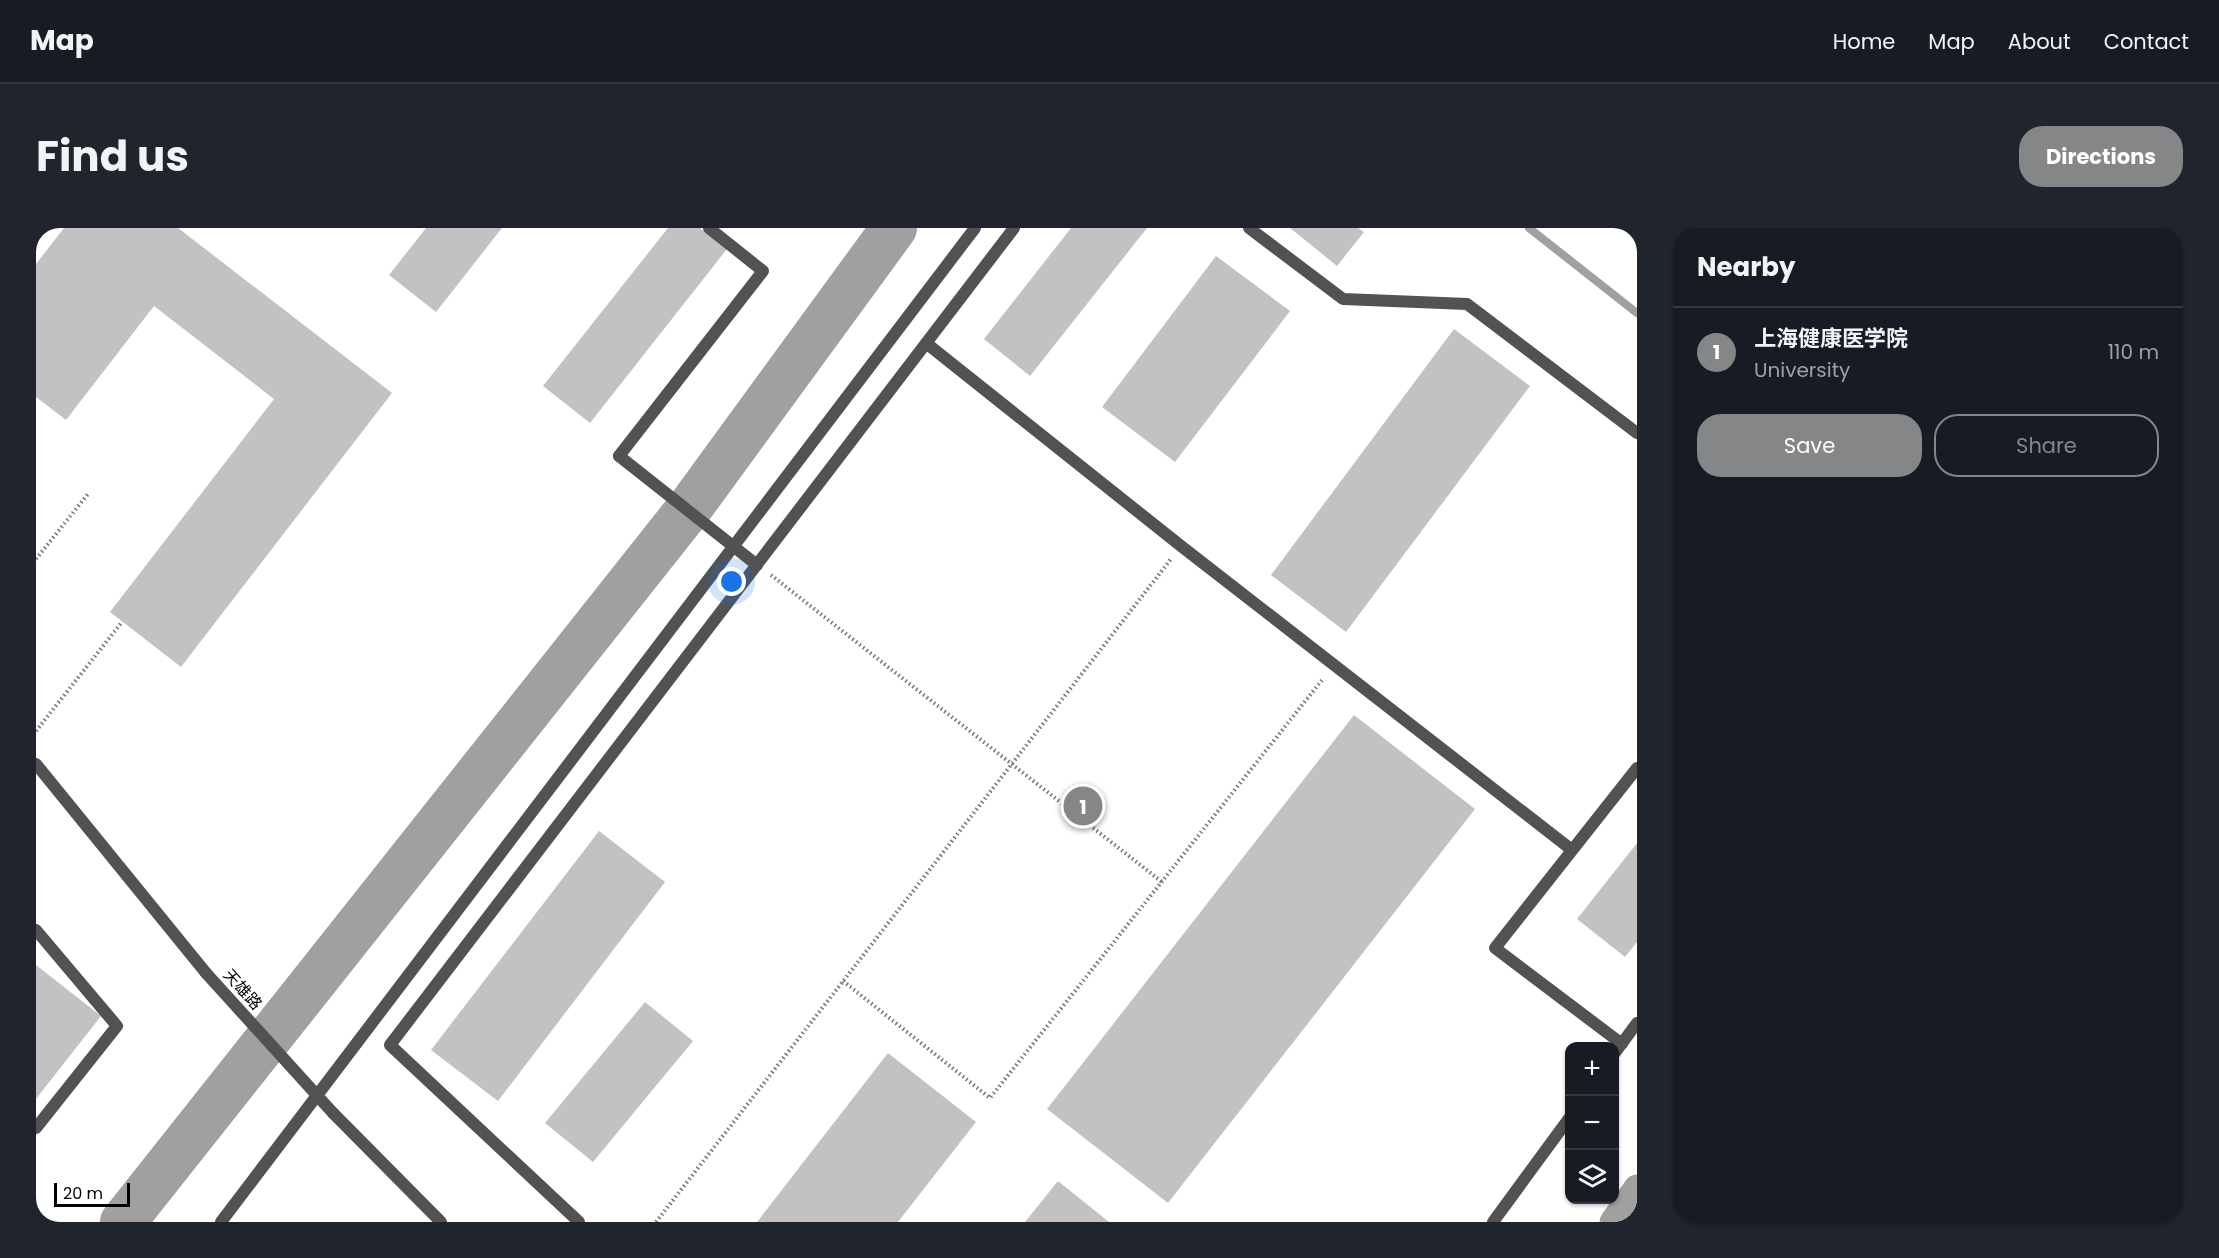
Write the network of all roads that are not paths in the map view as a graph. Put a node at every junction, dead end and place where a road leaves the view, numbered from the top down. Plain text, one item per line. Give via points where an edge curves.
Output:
1 (709, 228) edge
2 (975, 228) edge
3 (1014, 228) edge
4 (1249, 228) edge
5 (926, 343) junction
6 (1637, 433) edge
7 (757, 565) junction
8 (36, 764) edge
9 (1637, 768) edge
10 (1572, 850) junction
11 (36, 930) edge
12 (1637, 1023) edge
13 (1622, 1044) junction
14 (1619, 1048) edge
15 (1565, 1123) edge
16 (36, 1128) edge
17 (221, 1222) edge
18 (441, 1222) edge
19 (579, 1222) edge
20 (1493, 1222) edge

1 - 7 street, bridge via 763,271 619,456
2 - 17 street
3 - 5 street
4 - 6 street via 1343,299 1467,304
5 - 7 street
5 - 10 street
7 - 19 street via 390,1045
8 - 18 street, 天雄路, bridge via 206,973 333,1113
9 - 10 street
10 - 13 street via 1495,948
11 - 16 street via 117,1026
12 - 13 street
13 - 14 street
15 - 20 street

